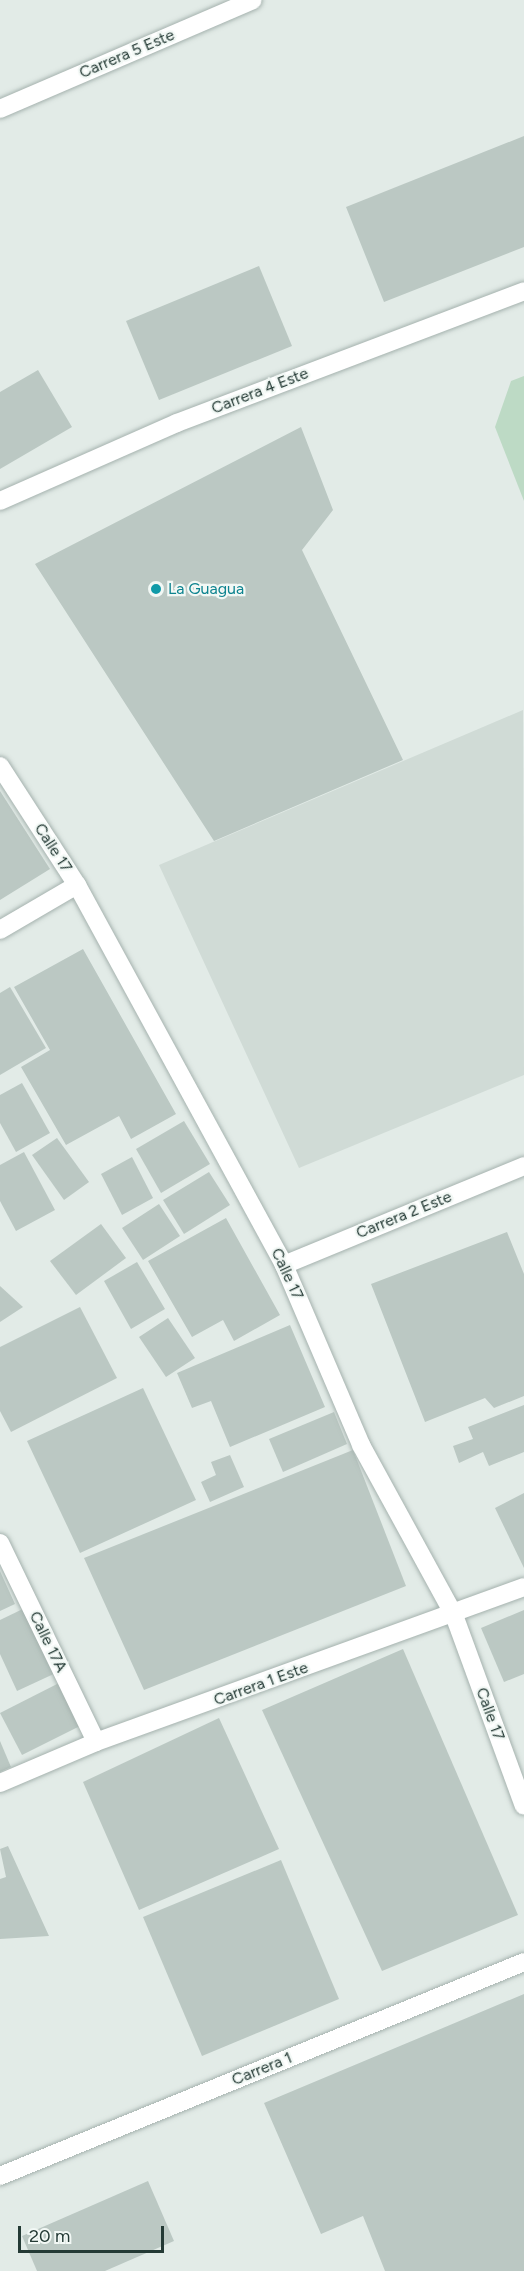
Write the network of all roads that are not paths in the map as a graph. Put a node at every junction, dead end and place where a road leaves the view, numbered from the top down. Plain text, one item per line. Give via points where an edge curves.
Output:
1 (253, 0) edge
2 (0, 109) edge
3 (524, 291) edge
4 (0, 501) edge
5 (0, 766) edge
6 (77, 885) junction
7 (0, 930) edge
8 (524, 1166) edge
9 (284, 1265) junction
10 (0, 1543) edge
11 (524, 1587) edge
12 (454, 1615) junction
13 (96, 1742) junction
14 (0, 1783) edge
15 (524, 1806) edge
16 (524, 1962) edge
17 (0, 2176) edge

1 - 2 street, Carrera 5 Este
3 - 4 street, Carrera 4 Este via 177,423
5 - 6 street, Calle 17
6 - 7 street
6 - 9 street, Calle 17
8 - 9 street, Carrera 2 Este
9 - 12 street, Calle 17 via 360,1445
10 - 13 street, Calle 17A
11 - 12 street, Carrera 1 Este
12 - 13 street, Carrera 1 Este
12 - 15 street, Calle 17
13 - 14 street, Carrera 1 Este
16 - 17 street, Carrera 1

